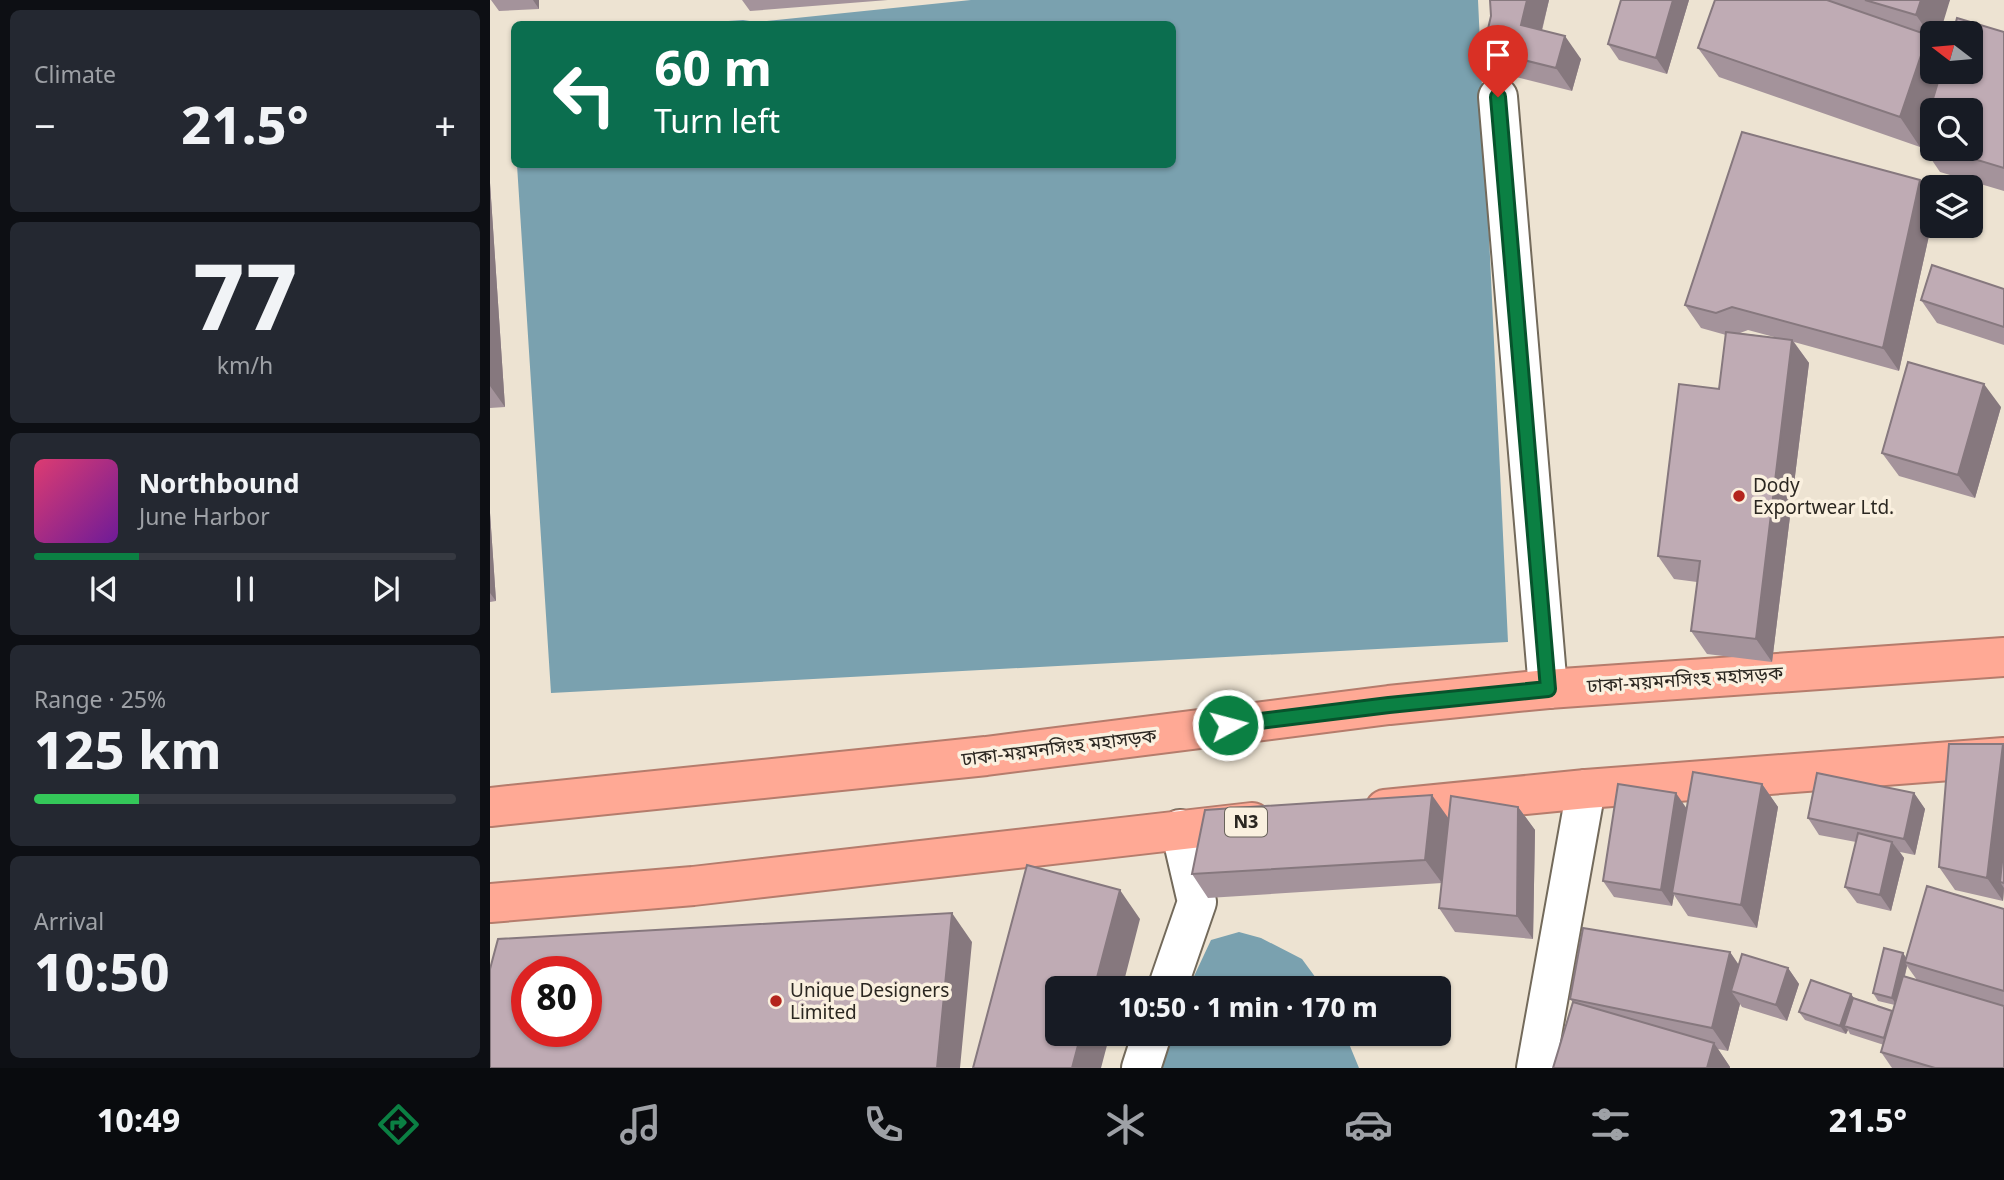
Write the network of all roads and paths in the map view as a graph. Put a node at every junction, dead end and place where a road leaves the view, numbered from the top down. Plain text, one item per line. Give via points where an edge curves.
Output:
1 (1498, 97) dead end
2 (2004, 657) edge
3 (1548, 689) junction
4 (2004, 757) edge
5 (1586, 789) junction
6 (490, 807) edge
7 (1356, 812) edge
8 (1289, 818) edge
9 (1180, 829) junction
10 (490, 903) edge
11 (1171, 976) edge
12 (1148, 1046) edge
13 (1141, 1068) edge
14 (1535, 1068) edge

1 - 3 street
2 - 3 highway, ঢাকা-ময়মনসিংহ মহাসড়ক
3 - 6 highway, ঢাকা-ময়মনসিংহ মহাসড়ক via 1375,706 986,756
4 - 5 highway
5 - 7 highway
5 - 14 street
8 - 9 highway, N3
9 - 10 highway, N3 via 693,886
9 - 11 street via 1197,902
12 - 13 street

